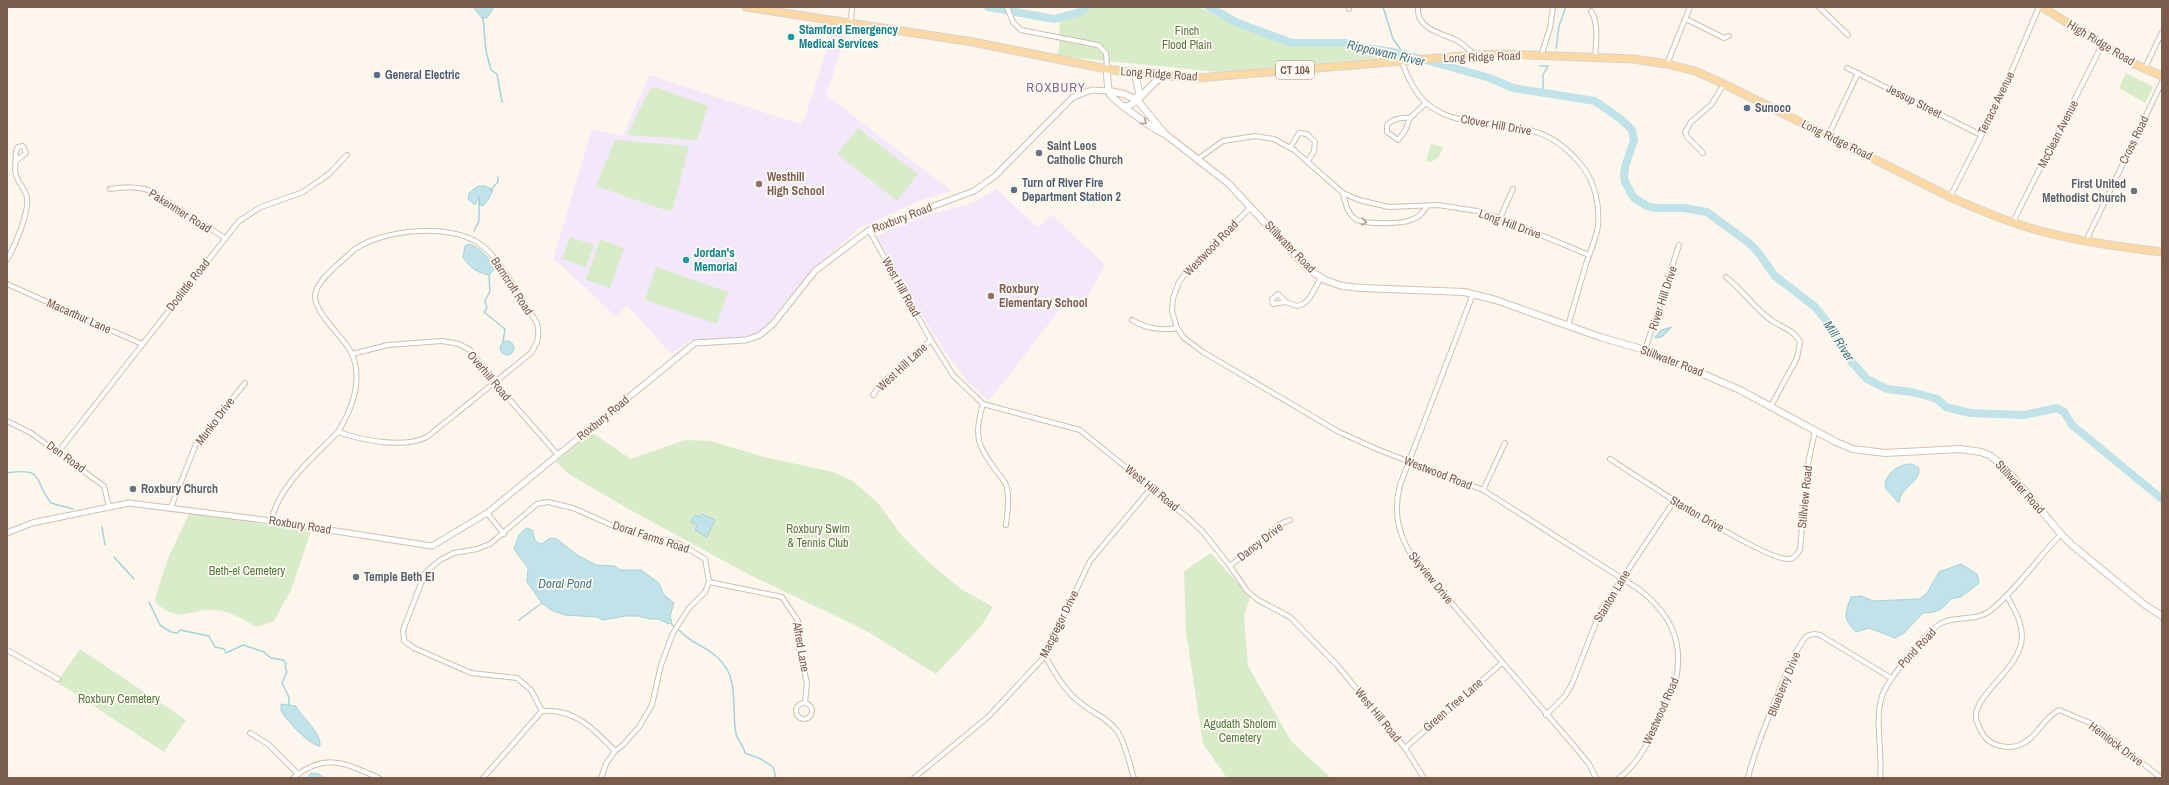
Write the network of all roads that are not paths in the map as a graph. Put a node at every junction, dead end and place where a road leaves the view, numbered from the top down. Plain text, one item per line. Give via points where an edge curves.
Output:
1 (746, 7) edge
2 (852, 7) edge
3 (1007, 7) edge
4 (1418, 7) edge
5 (1553, 7) edge
6 (1690, 7) edge
7 (1819, 7) edge
8 (2041, 7) edge
9 (1591, 11) dead end
10 (1686, 19) junction
11 (851, 22) junction
12 (2162, 32) edge
13 (1848, 35) dead end
14 (1729, 36) dead end
15 (2102, 45) junction
16 (1474, 54) junction
17 (1541, 56) junction
18 (1595, 58) junction
19 (1402, 62) junction
20 (1667, 64) junction
21 (1847, 68) dead end
22 (2145, 68) junction
23 (1107, 69) junction
24 (1858, 73) junction
25 (1135, 74) junction
26 (1163, 76) junction
27 (2162, 76) edge
28 (2162, 82) edge
29 (1724, 84) junction
30 (1109, 91) junction
31 (1137, 100) junction
32 (1426, 103) junction
33 (1126, 107) junction
34 (1410, 118) junction
35 (1165, 134) junction
36 (1981, 135) junction
37 (1828, 136) junction
38 (1290, 148) junction
39 (1703, 153) dead end
40 (347, 155) dead end
41 (1198, 159) junction
42 (17, 160) dead end
43 (1308, 162) junction
44 (110, 189) dead end
45 (1513, 189) dead end
46 (1343, 194) junction
47 (1950, 197) junction
48 (1427, 206) junction
49 (1251, 207) junction
50 (1500, 218) junction
51 (2013, 222) junction
52 (869, 230) junction
53 (225, 238) junction
54 (2086, 241) junction
55 (1679, 245) dead end
56 (2162, 252) edge
57 (1589, 255) junction
58 (7, 260) edge
59 (1726, 277) dead end
60 (1321, 278) junction
61 (7, 284) edge
62 (1473, 294) junction
63 (1286, 302) dead end
64 (1132, 320) dead end
65 (1568, 326) junction
66 (1177, 328) junction
67 (931, 340) junction
68 (142, 344) junction
69 (1645, 350) junction
70 (352, 354) junction
71 (245, 383) dead end
72 (495, 383) junction
73 (873, 395) dead end
74 (983, 404) junction
75 (1771, 406) junction
76 (7, 421) edge
77 (1815, 431) junction
78 (338, 432) junction
79 (1505, 443) dead end
80 (59, 451) junction
81 (558, 455) junction
82 (1610, 459) dead end
83 (1408, 462) junction
84 (1152, 487) junction
85 (1483, 490) junction
86 (1674, 501) junction
87 (109, 506) junction
88 (171, 507) junction
89 (487, 513) junction
90 (1290, 520) dead end
91 (271, 521) junction
92 (1006, 525) dead end
93 (7, 533) edge
94 (504, 534) junction
95 (2060, 534) junction
96 (1790, 559) joint
97 (1230, 566) junction
98 (1621, 579) junction
99 (709, 582) junction
100 (2007, 596) junction
101 (2162, 616) edge
102 (7, 650) edge
103 (1045, 656) junction
104 (1502, 663) junction
105 (1891, 678) junction
106 (58, 679) dead end
107 (805, 703) junction
108 (542, 711) junction
109 (1546, 715) junction
110 (250, 733) dead end
111 (1405, 748) junction
112 (615, 750) junction
113 (298, 774) junction
114 (293, 778) edge
115 (379, 778) edge
116 (483, 778) edge
117 (601, 778) edge
118 (914, 778) edge
119 (1134, 778) edge
120 (1424, 778) edge
121 (1596, 778) edge
122 (1619, 778) edge
123 (1748, 778) edge
124 (1880, 778) edge
125 (2161, 778) edge

1 - 11 main road, Long Ridge Road / CT 104
2 - 11 street
3 - 23 street via 1013,22 1021,30 1088,41 1098,45 1106,53
4 - 16 street via 1425,26 1457,41
5 - 17 street
6 - 10 street
7 - 13 street
8 - 15 main road, High Ridge Road
8 - 36 street, Terrace Avenue
9 - 18 street via 1597,38
10 - 14 street via 1724,38
10 - 20 street
11 - 23 main road, Long Ridge Road / CT 104 via 973,42
12 - 22 street
15 - 22 main road, High Ridge Road
15 - 51 street, McClean Avenue
16 - 17 main road, Long Ridge Road / CT 104
16 - 19 main road, Long Ridge Road / CT 104
17 - 18 main road, Long Ridge Road / CT 104
18 - 20 main road, Long Ridge Road / CT 104 via 1633,59
19 - 26 main road, Long Ridge Road / CT 104 via 1198,78
19 - 32 street, Clover Hill Drive via 1413,87
20 - 29 main road, Long Ridge Road / CT 104 via 1695,71
21 - 24 street, Jessup Street
22 - 27 main road, High Ridge Road
23 - 25 main road, Long Ridge Road / CT 104
23 - 30 main road
24 - 36 street, Jessup Street
24 - 37 street
25 - 26 main road, Long Ridge Road / CT 104
25 - 31 main road via 1139,92
26 - 31 main road via 1153,82
28 - 54 street, Cross Road
29 - 37 main road, Long Ridge Road / CT 104
29 - 39 street via 1711,105 1685,132
30 - 31 main road, Stillwater Road
30 - 33 main road, Stillwater Road
30 - 52 street, Roxbury Road via 1092,90 1073,97 995,176 974,191
31 - 33 main road
31 - 35 main road, Stillwater Road
32 - 34 street
32 - 57 street, Clover Hill Drive via 1447,116 1461,120 1530,129 1554,139 1565,147 1585,170 1593,186 1598,206 1598,227
33 -> 35 main road, Stillwater Road via 1155,130
34 - 34 street via 1404,117 1390,122 1387,125 1387,132 1398,140
35 - 41 main road, Stillwater Road
36 - 47 street, Terrace Avenue
37 - 47 main road, Long Ridge Road / CT 104
38 - 41 street, Long Hill Drive via 1274,139 1238,137 1222,141
38 - 43 street, Long Hill Drive
38 - 43 street via 1298,134 1307,134 1316,146
40 - 53 street, Doolittle Road via 329,174 303,192 260,207 239,221
41 - 49 main road, Stillwater Road via 1228,183
42 - 58 street via 16,175 26,194 27,202 19,238
43 - 46 street, Long Hill Drive
44 - 53 street, Pakenmer Road via 125,186 151,191
45 - 50 street
46 - 48 street, Long Hill Drive via 1389,208
46 -> 48 street, Long Hill Drive via 1348,211 1361,222 1404,223 1419,216
47 - 51 main road, Long Ridge Road / CT 104
48 - 50 street, Long Hill Drive via 1453,207
49 - 60 main road, Stillwater Road via 1308,269
49 - 66 street, Westwood Road via 1179,282 1173,298 1172,311
50 - 57 street, Long Hill Drive
51 - 54 main road, Long Ridge Road / CT 104
52 - 67 street, West Hill Road
52 - 81 street, Roxbury Road via 815,272 765,332 746,340 694,343
53 - 68 street, Doolittle Road
54 - 56 main road, Long Ridge Road / CT 104
55 - 69 street, River Hill Drive
57 - 65 street, Clover Hill Drive
59 - 75 street via 1739,287 1756,309 1791,331 1800,342 1797,358
60 - 62 main road, Stillwater Road via 1342,286
60 - 63 street via 1309,299 1303,304 1297,306
61 - 68 street, Macarthur Lane
62 - 65 main road, Stillwater Road
62 - 83 street, Skyview Drive
64 - 66 street via 1139,325 1153,328
65 - 69 main road, Stillwater Road
66 - 83 street, Westwood Road via 1184,338 1203,352 1338,432
67 - 73 street, West Hill Lane via 880,385
67 - 74 street, West Hill Road via 953,375
68 - 80 street, Doolittle Road
69 - 75 main road, Stillwater Road via 1719,380
70 - 72 street, Overhill Road via 388,345 442,341 459,344 470,350
70 - 72 street, Barncroft Road via 316,303 316,292 325,276 356,249 375,240 406,232 439,231 479,243 490,253 540,333 531,353
70 - 78 street, Barncroft Road via 356,383 355,398
71 - 88 street, Munko Drive via 196,444
72 - 78 street, Barncroft Road via 419,441 393,442
72 - 81 street, Overhill Road
74 - 84 street, West Hill Road via 1080,430
74 - 92 street via 977,423 977,435 981,450 1007,486
75 - 77 main road, Stillwater Road
76 - 80 street, Den Road
77 - 95 main road, Stillwater Road via 1846,447 1867,452 1961,449 1991,456 2008,472
77 - 96 street, Stillview Road via 1808,464 1800,548
78 - 91 street, Barncroft Road via 290,482 274,507
79 - 85 street
80 - 87 street, Den Road via 104,486
81 - 89 street, Roxbury Road
82 - 86 street, Stanton Drive
83 - 85 street, Westwood Road
83 - 104 street, Skyview Drive via 1396,508 1399,532 1405,546
84 - 97 street, West Hill Road via 1202,531
84 - 103 street, Macgregor Drive via 1090,561
85 - 98 street, Westwood Road
86 - 96 street, Stanton Drive via 1776,556
86 - 98 street, Stanton Lane
87 - 88 street, Roxbury Road via 129,503
87 - 93 street, Roxbury Road via 32,523
88 - 91 street, Roxbury Road
89 - 91 street, Roxbury Road via 432,546
89 - 94 street
90 - 97 street, Dancy Drive via 1280,524
94 - 99 street, Doral Farms Road via 537,504 548,502 572,508 618,528 680,544 705,559
94 - 108 street, Doral Farms Road via 477,549 454,553 440,560 425,573 403,630 404,641 414,648 471,673 512,676 522,680 531,690
95 - 100 street, Pond Road
95 - 101 main road, Stillwater Road via 2118,584
97 - 111 street, West Hill Road via 1247,591 1258,600 1290,617 1337,665
98 - 109 street, Stanton Lane via 1600,612 1572,684 1565,696
98 - 122 street, Westwood Road via 1657,603 1669,621 1677,642 1679,661 1675,683 1643,749 1636,762
99 - 107 street, Alfred Lane via 782,597 798,620 799,649 807,683
99 - 112 street via 705,592 689,608 673,634 660,665 652,705 639,727
100 - 105 street, Pond Road via 1989,612 1942,622
100 - 125 street, Hemlock Drive via 2019,619 2021,643 2012,665 1979,704 1976,719 1989,742 2000,747 2012,748 2022,744 2059,710 2095,725
102 - 106 street
103 - 118 street, Macgregor Drive via 988,718
103 - 119 street via 1062,685 1118,732
104 - 109 street, Skyview Drive
104 - 111 street, Green Tree Lane
105 - 123 street, Blueberry Drive via 1820,635 1807,636 1793,659
105 - 124 street, Pond Road via 1882,696 1880,712
107 - 107 street, Alfred Lane via 798,705 796,711 803,719 810,717 812,711
108 - 112 street via 561,711 581,721 592,727
108 - 116 street
109 - 121 street, Skyview Drive via 1589,764
110 - 113 street via 268,744
111 - 120 street, West Hill Road
112 - 117 street
113 - 114 street
113 - 115 street via 320,762 349,765

